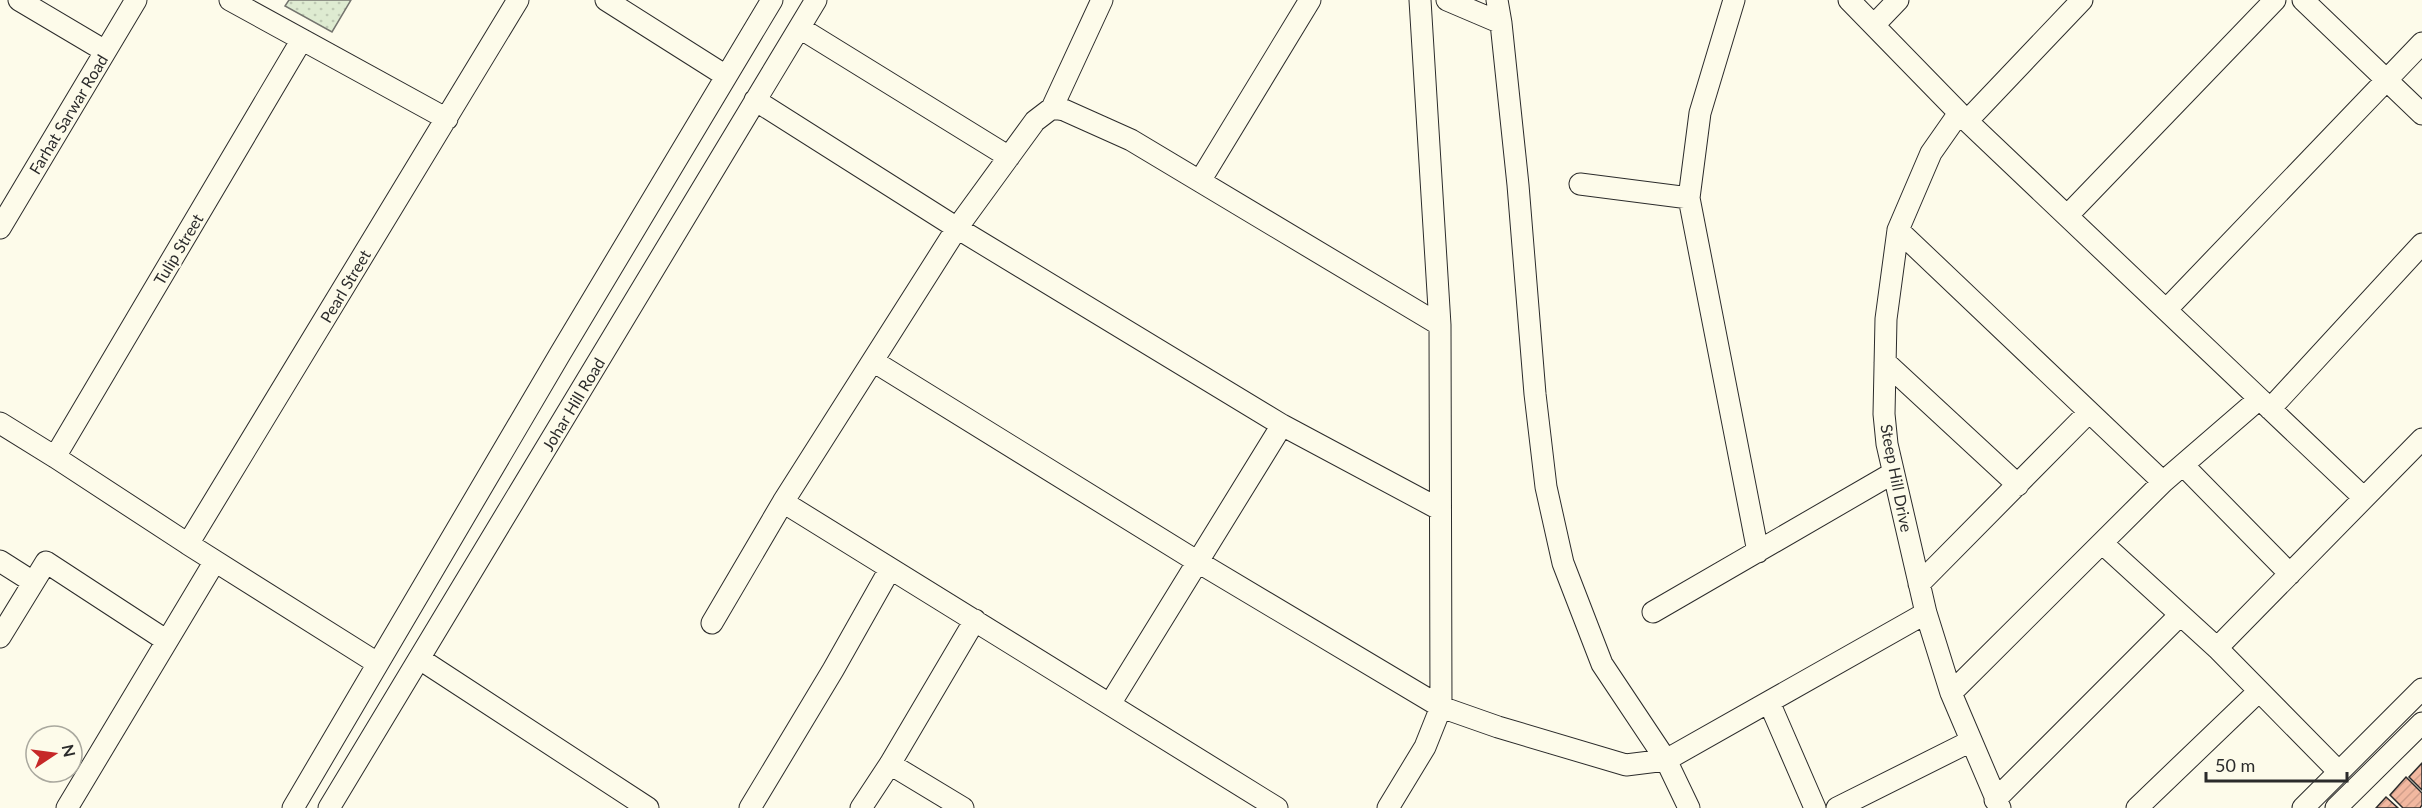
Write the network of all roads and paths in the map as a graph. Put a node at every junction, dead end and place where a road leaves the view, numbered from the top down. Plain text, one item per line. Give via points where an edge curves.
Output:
1 (20, 0) edge
2 (136, 0) edge
3 (230, 0) edge
4 (518, 0) edge
5 (606, 0) edge
6 (772, 0) edge
7 (816, 0) edge
8 (1102, 0) edge
9 (1310, 0) edge
10 (1420, 0) edge
11 (1447, 0) edge
12 (1497, 0) edge
13 (1734, 0) edge
14 (1849, 0) edge
15 (1898, 0) edge
16 (2082, 0) edge
17 (2274, 0) edge
18 (2303, 0) edge
19 (1501, 24) junction
20 (1874, 25) junction
21 (800, 28) junction
22 (302, 41) junction
23 (2422, 43) edge
24 (105, 51) junction
25 (726, 76) junction
26 (2387, 81) junction
27 (755, 100) junction
28 (1052, 108) junction
29 (2422, 114) edge
30 (1963, 117) junction
31 (447, 119) junction
32 (1009, 158) junction
33 (1200, 181) junction
34 (1580, 184) dead end
35 (1689, 198) junction
36 (2067, 216) junction
37 (3, 217) edge
38 (957, 228) junction
39 (1898, 230) junction
40 (2422, 244) edge
41 (2166, 310) junction
42 (1440, 325) junction
43 (873, 361) junction
44 (1885, 362) junction
45 (2264, 404) junction
46 (2089, 412) junction
47 (0, 423) edge
48 (1282, 425) junction
49 (2422, 439) edge
50 (55, 457) junction
51 (2183, 465) junction
52 (1893, 473) junction
53 (2163, 482) junction
54 (2018, 484) junction
55 (2364, 498) junction
56 (783, 502) junction
57 (1439, 509) junction
58 (2102, 543) junction
59 (188, 544) junction
60 (1758, 552) junction
61 (0, 561) edge
62 (215, 561) junction
63 (1198, 562) junction
64 (890, 568) junction
65 (2290, 574) junction
66 (33, 582) junction
67 (1919, 584) junction
68 (1653, 612) dead end
69 (1926, 613) junction
70 (2180, 615) junction
71 (975, 620) junction
72 (712, 623) dead end
73 (0, 637) edge
74 (167, 641) junction
75 (2217, 648) junction
76 (420, 659) junction
77 (377, 663) junction
78 (2422, 689) edge
79 (2259, 691) junction
80 (1951, 693) junction
81 (1769, 702) junction
82 (1110, 704) junction
83 (1441, 706) junction
84 (2422, 723) edge
85 (1971, 741) junction
86 (1666, 760) junction
87 (890, 764) junction
88 (2339, 772) junction
89 (307, 786) junction
90 (332, 803) edge
91 (1998, 804) edge
92 (2347, 804) edge
93 (67, 808) edge
94 (293, 808) edge
95 (648, 808) edge
96 (750, 808) edge
97 (861, 808) edge
98 (963, 808) edge
99 (1277, 808) edge
100 (1388, 808) edge
101 (1689, 808) edge
102 (1815, 808) edge
103 (1838, 808) edge
104 (2137, 808) edge
105 (2303, 808) edge

1 - 24 street
2 - 24 street, Farhat Sarwar Road
3 - 22 street
4 - 31 street, Pearl Street
5 - 25 street
6 - 25 street
7 - 21 street, Johar Hill Road
8 - 28 street
9 - 33 street
10 - 42 street
11 - 19 street
12 - 19 street
13 - 35 street via 1700,113
14 - 20 street
15 - 20 street
16 - 30 street, Steep Hill Drive
17 - 36 street
18 - 26 street
19 - 86 street via 1535,394 1546,487 1563,563 1602,664
20 - 30 street
21 - 27 street, Johar Hill Road
21 - 32 street
22 - 31 street
22 - 50 street, Tulip Street
23 - 26 street
24 - 37 street, Farhat Sarwar Road
25 - 77 street
26 - 29 street
26 - 41 street
27 - 38 street
27 - 76 street, Johar Hill Road
28 - 32 street via 1035,121
28 - 33 street via 1131,140
30 - 36 street
30 - 39 street, Steep Hill Drive via 1931,153
31 - 59 street, Pearl Street
32 - 38 street
33 - 42 street
34 - 35 street
35 - 60 street
36 - 41 street
38 - 43 street
38 - 48 street
39 - 44 street, Steep Hill Drive via 1886,319
39 - 46 street
40 - 45 street
41 - 45 street
42 - 57 street
43 - 56 street
43 - 63 street
44 - 52 street, Steep Hill Drive via 1885,424
44 - 54 street
45 - 51 street
45 - 55 street
46 - 53 street
46 - 54 street
47 - 50 street
48 - 57 street
48 - 63 street
49 - 55 street
50 - 59 street
51 - 53 street
51 - 65 street
52 - 60 street
52 - 67 street, Steep Hill Drive
53 - 58 street
54 - 67 street
55 - 65 street
56 - 64 street
56 - 72 street
57 - 83 street
58 - 70 street
58 - 80 street
59 - 62 street
60 - 68 street
61 - 66 street
62 - 74 street
62 - 77 street
63 - 82 street
63 - 83 street
64 - 71 street
64 - 96 street
65 - 75 street
66 - 73 street
66 - 74 street via 45,562
67 - 69 street, Steep Hill Drive
69 - 80 street, Steep Hill Drive
69 - 81 street
70 - 75 street
70 - 91 street
71 - 82 street
71 - 87 street
74 - 93 street
75 - 79 street
76 - 90 street, Johar Hill Road
76 - 95 street
77 - 89 street
78 - 88 street
79 - 88 street
79 - 104 street
80 - 85 street, Steep Hill Drive
81 - 86 street
81 - 102 street
82 - 99 street
83 - 86 street via 1626,765
83 - 100 street via 1425,747
84 - 92 street
85 - 91 street, Steep Hill Drive
85 - 103 street
86 - 101 street
87 - 97 street
87 - 98 street
88 - 105 street
89 - 90 street
89 - 94 street

